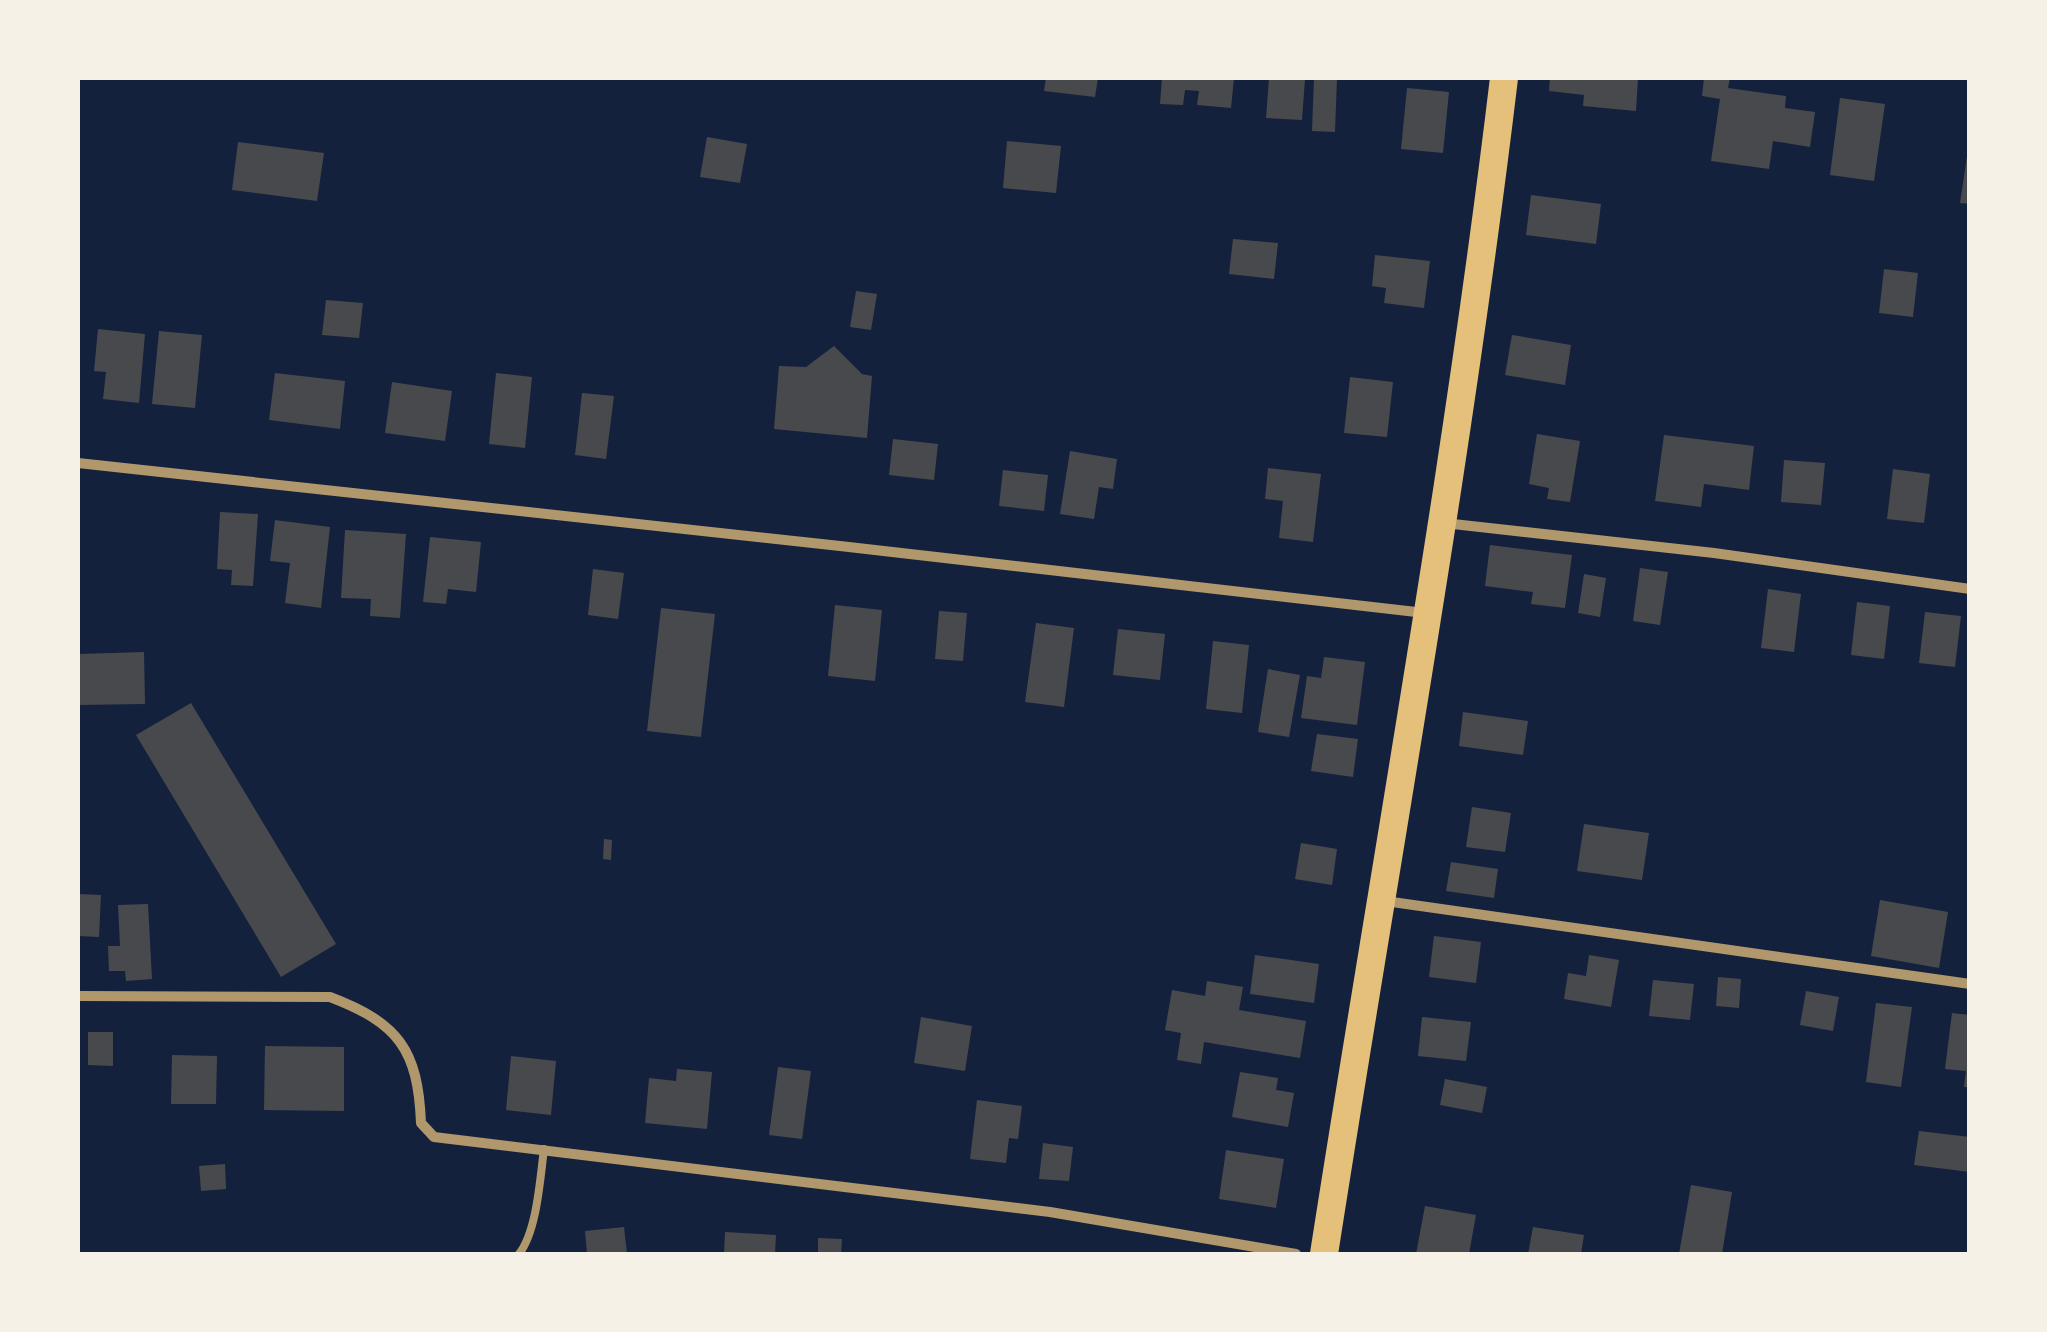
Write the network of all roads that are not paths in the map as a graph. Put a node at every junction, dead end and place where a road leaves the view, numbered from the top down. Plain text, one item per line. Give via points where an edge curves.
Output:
1 (1504, 78) edge
2 (78, 463) edge
3 (1443, 522) junction
4 (1970, 589) edge
5 (1426, 614) junction
6 (1379, 900) junction
7 (1970, 984) edge
8 (78, 996) edge
9 (544, 1150) junction
10 (519, 1254) edge
11 (1296, 1254) edge
12 (1324, 1254) edge

1 - 3 highway
2 - 5 street
3 - 4 street
3 - 5 highway
5 - 6 highway
6 - 7 street
6 - 12 highway
8 - 9 street via 330,997 367,1011 395,1033 420,1088 421,1122 434,1136
9 - 10 lane
9 - 11 street via 1050,1212

